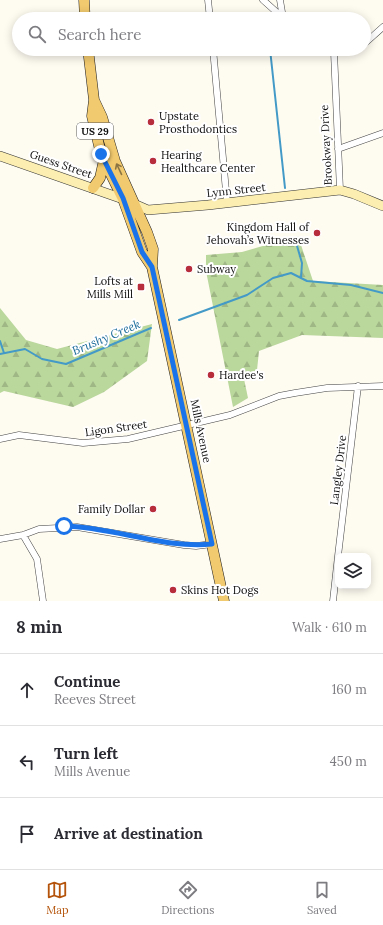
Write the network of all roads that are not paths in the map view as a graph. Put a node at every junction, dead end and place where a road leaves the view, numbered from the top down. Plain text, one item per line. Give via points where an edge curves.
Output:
1 (84, 0) edge
2 (208, 0) edge
3 (263, 0) edge
4 (280, 0) edge
5 (85, 12) edge
6 (209, 12) edge
7 (276, 12) edge
8 (282, 12) edge
9 (383, 27) edge
10 (371, 38) edge
11 (89, 56) edge
12 (214, 56) edge
13 (334, 56) edge
14 (94, 100) junction
15 (383, 133) edge
16 (338, 149) junction
17 (0, 156) edge
18 (104, 160) junction
19 (93, 188) junction
20 (340, 190) junction
21 (123, 198) junction
22 (227, 202) junction
23 (135, 205) junction
24 (383, 206) edge
25 (152, 267) junction
26 (358, 386) junction
27 (383, 386) edge
28 (187, 424) junction
29 (0, 439) edge
30 (23, 535) junction
31 (0, 539) edge
32 (212, 544) junction
33 (338, 553) edge
34 (335, 583) edge
35 (43, 601) edge
36 (224, 601) edge
37 (333, 601) edge

1 - 5 main road
2 - 6 street
3 - 7 street
4 - 8 street
9 - 10 street
11 - 14 main road, Mills Avenue / US 29
12 - 22 street
13 - 16 street, Brookway Drive
14 - 18 main road, Mills Avenue / US 29 via 92,116
23 -> 14 main road, Mills Avenue / US 29 via 115,162 102,117
15 - 16 street
16 - 20 street, Brookway Drive
17 - 19 street, Guess Street
18 - 19 main road via 100,178
18 - 21 main road, Mills Avenue / US 29
19 - 21 street, Guess Street
20 - 22 street, Lynn Street
20 - 24 street, Brookway Drive
21 - 23 street, Guess Street
21 - 25 main road, Mills Avenue / US 29 via 142,252
22 - 23 street, Lynn Street via 150,210
23 - 25 main road, Mills Avenue / US 29 via 153,249
25 - 28 main road, Mills Avenue / US 29
26 - 27 street, Ligon Street
26 - 28 street, Ligon Street via 279,396 230,415
26 - 33 street, Langley Drive
28 - 29 street, Ligon Street via 128,439 100,442 82,443 19,435
28 - 32 main road, Mills Avenue / US 29
30 - 31 street
30 - 32 street via 39,529 77,526 184,545
30 - 35 street via 37,559
32 - 36 main road, Mills Avenue / US 29
34 - 37 street, Langley Drive

